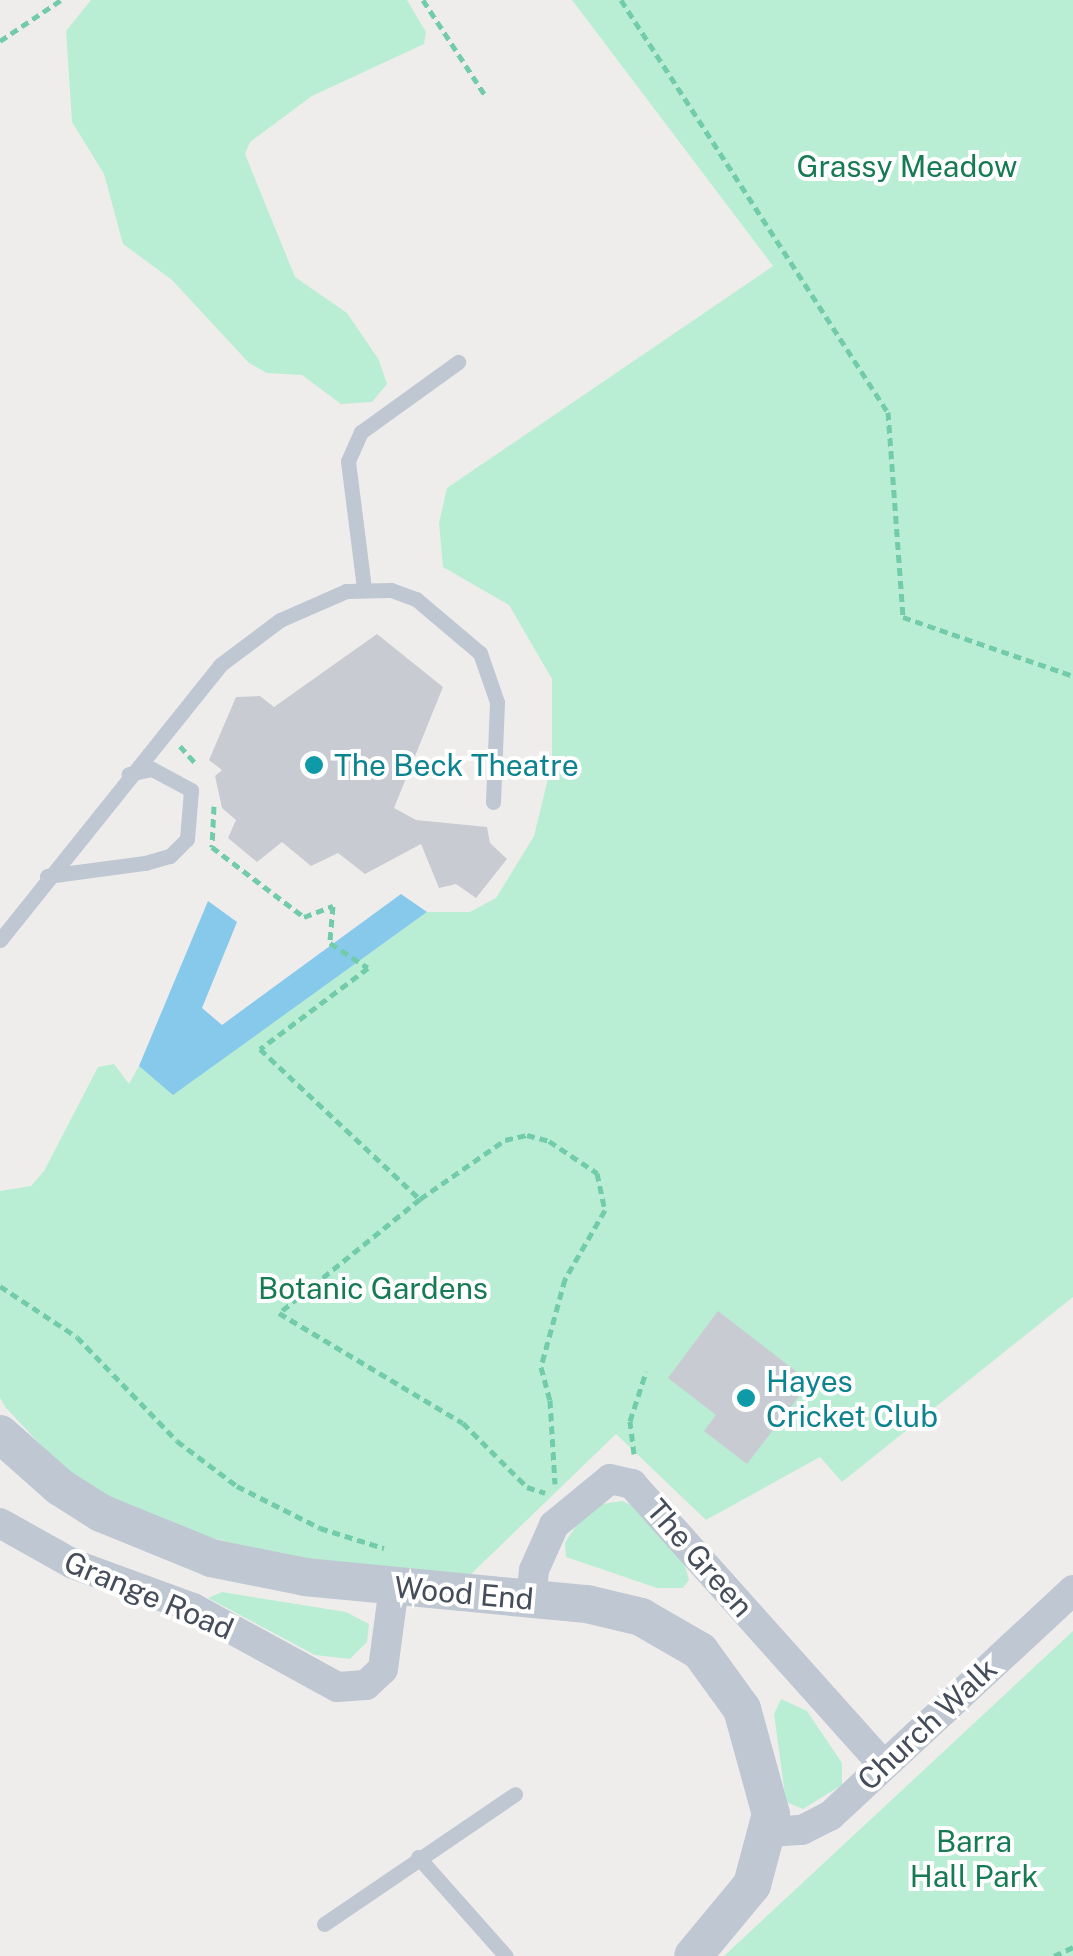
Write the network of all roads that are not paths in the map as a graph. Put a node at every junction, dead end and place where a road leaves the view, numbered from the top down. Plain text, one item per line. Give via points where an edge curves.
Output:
1 (458, 362) dead end
2 (364, 588) junction
3 (129, 774) junction
4 (493, 802) dead end
5 (47, 876) junction
6 (0, 940) edge
7 (0, 1434) edge
8 (0, 1523) edge
9 (393, 1569) junction
10 (1073, 1590) edge
11 (530, 1598) junction
12 (882, 1764) junction
13 (515, 1794) dead end
14 (770, 1832) junction
15 (418, 1857) junction
16 (324, 1924) dead end
17 (506, 1956) edge
18 (693, 1956) edge

1 - 2 lane via 361,432 348,462
2 - 3 lane via 316,600 250,641
2 - 4 lane via 391,590 434,608 480,653 498,717
3 - 5 lane
3 - 5 lane via 152,770 191,790 186,839 158,860
5 - 6 lane
7 - 9 street, Wood End via 60,1488 147,1536 262,1570
8 - 9 street, Grange Road via 63,1560 193,1608 337,1687 366,1684 384,1670
9 - 11 street, Wood End
10 - 12 street, Church Walk
11 - 12 street, The Green via 554,1525 610,1479 632,1484
11 - 14 street, Wood End via 641,1618 715,1665 753,1735
12 - 14 street, Church Walk via 821,1822
13 - 15 lane
14 - 18 street, Wood End via 752,1885
15 - 16 lane
15 - 17 lane

